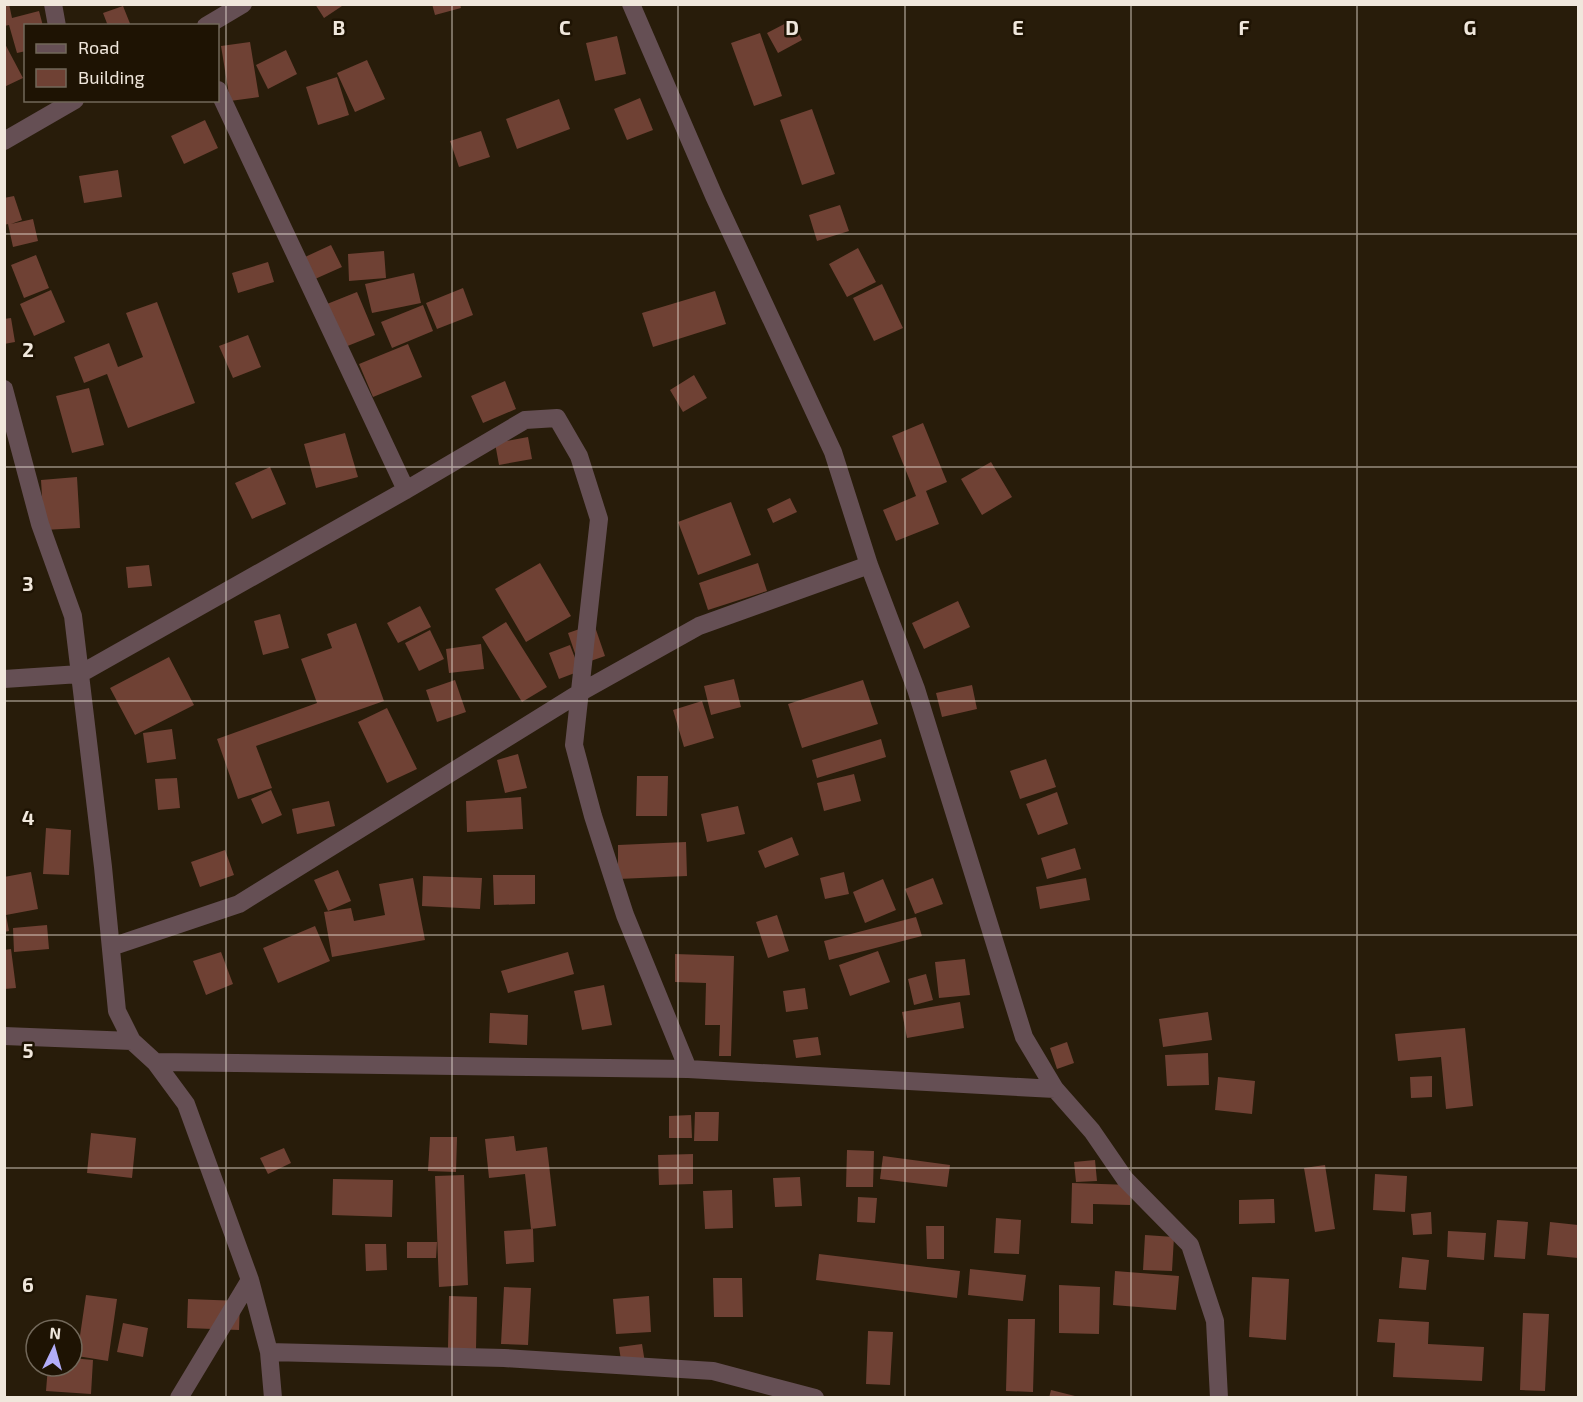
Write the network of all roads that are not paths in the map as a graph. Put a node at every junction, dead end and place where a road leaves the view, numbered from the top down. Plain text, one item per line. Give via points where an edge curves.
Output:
1 (53, 4) edge
2 (243, 4) edge
3 (631, 4) edge
4 (57, 24) edge
5 (210, 24) edge
6 (219, 92) edge
7 (71, 102) edge
8 (4, 141) edge
9 (4, 389) edge
10 (406, 490) junction
11 (869, 565) junction
12 (80, 674) junction
13 (4, 679) edge
14 (581, 692) junction
15 (111, 947) junction
16 (4, 1036) edge
17 (132, 1041) junction
18 (155, 1062) junction
19 (688, 1069) junction
20 (1055, 1089) junction
21 (250, 1280) junction
22 (269, 1352) junction
23 (179, 1398) edge
24 (273, 1398) edge
25 (814, 1398) edge
26 (1219, 1398) edge

1 - 4 street
2 - 5 street
3 - 11 street via 714,196 833,452
6 - 10 street
7 - 8 street
9 - 12 street via 40,524 73,616
10 - 12 street
10 - 14 street via 525,420 557,418 579,456 599,519
11 - 14 street via 699,626
11 - 20 street via 916,689 1024,1037
12 - 13 street
12 - 15 street
14 - 15 street via 239,904
14 - 19 street via 574,745 593,816 625,915
15 - 17 street via 117,1011
16 - 17 street
17 - 18 street
18 - 19 street
18 - 21 street via 186,1104
19 - 20 street
20 - 26 street via 1092,1131 1125,1179 1190,1245 1215,1321
21 - 22 street
21 - 23 street
22 - 24 street
22 - 25 street via 504,1358 713,1371

